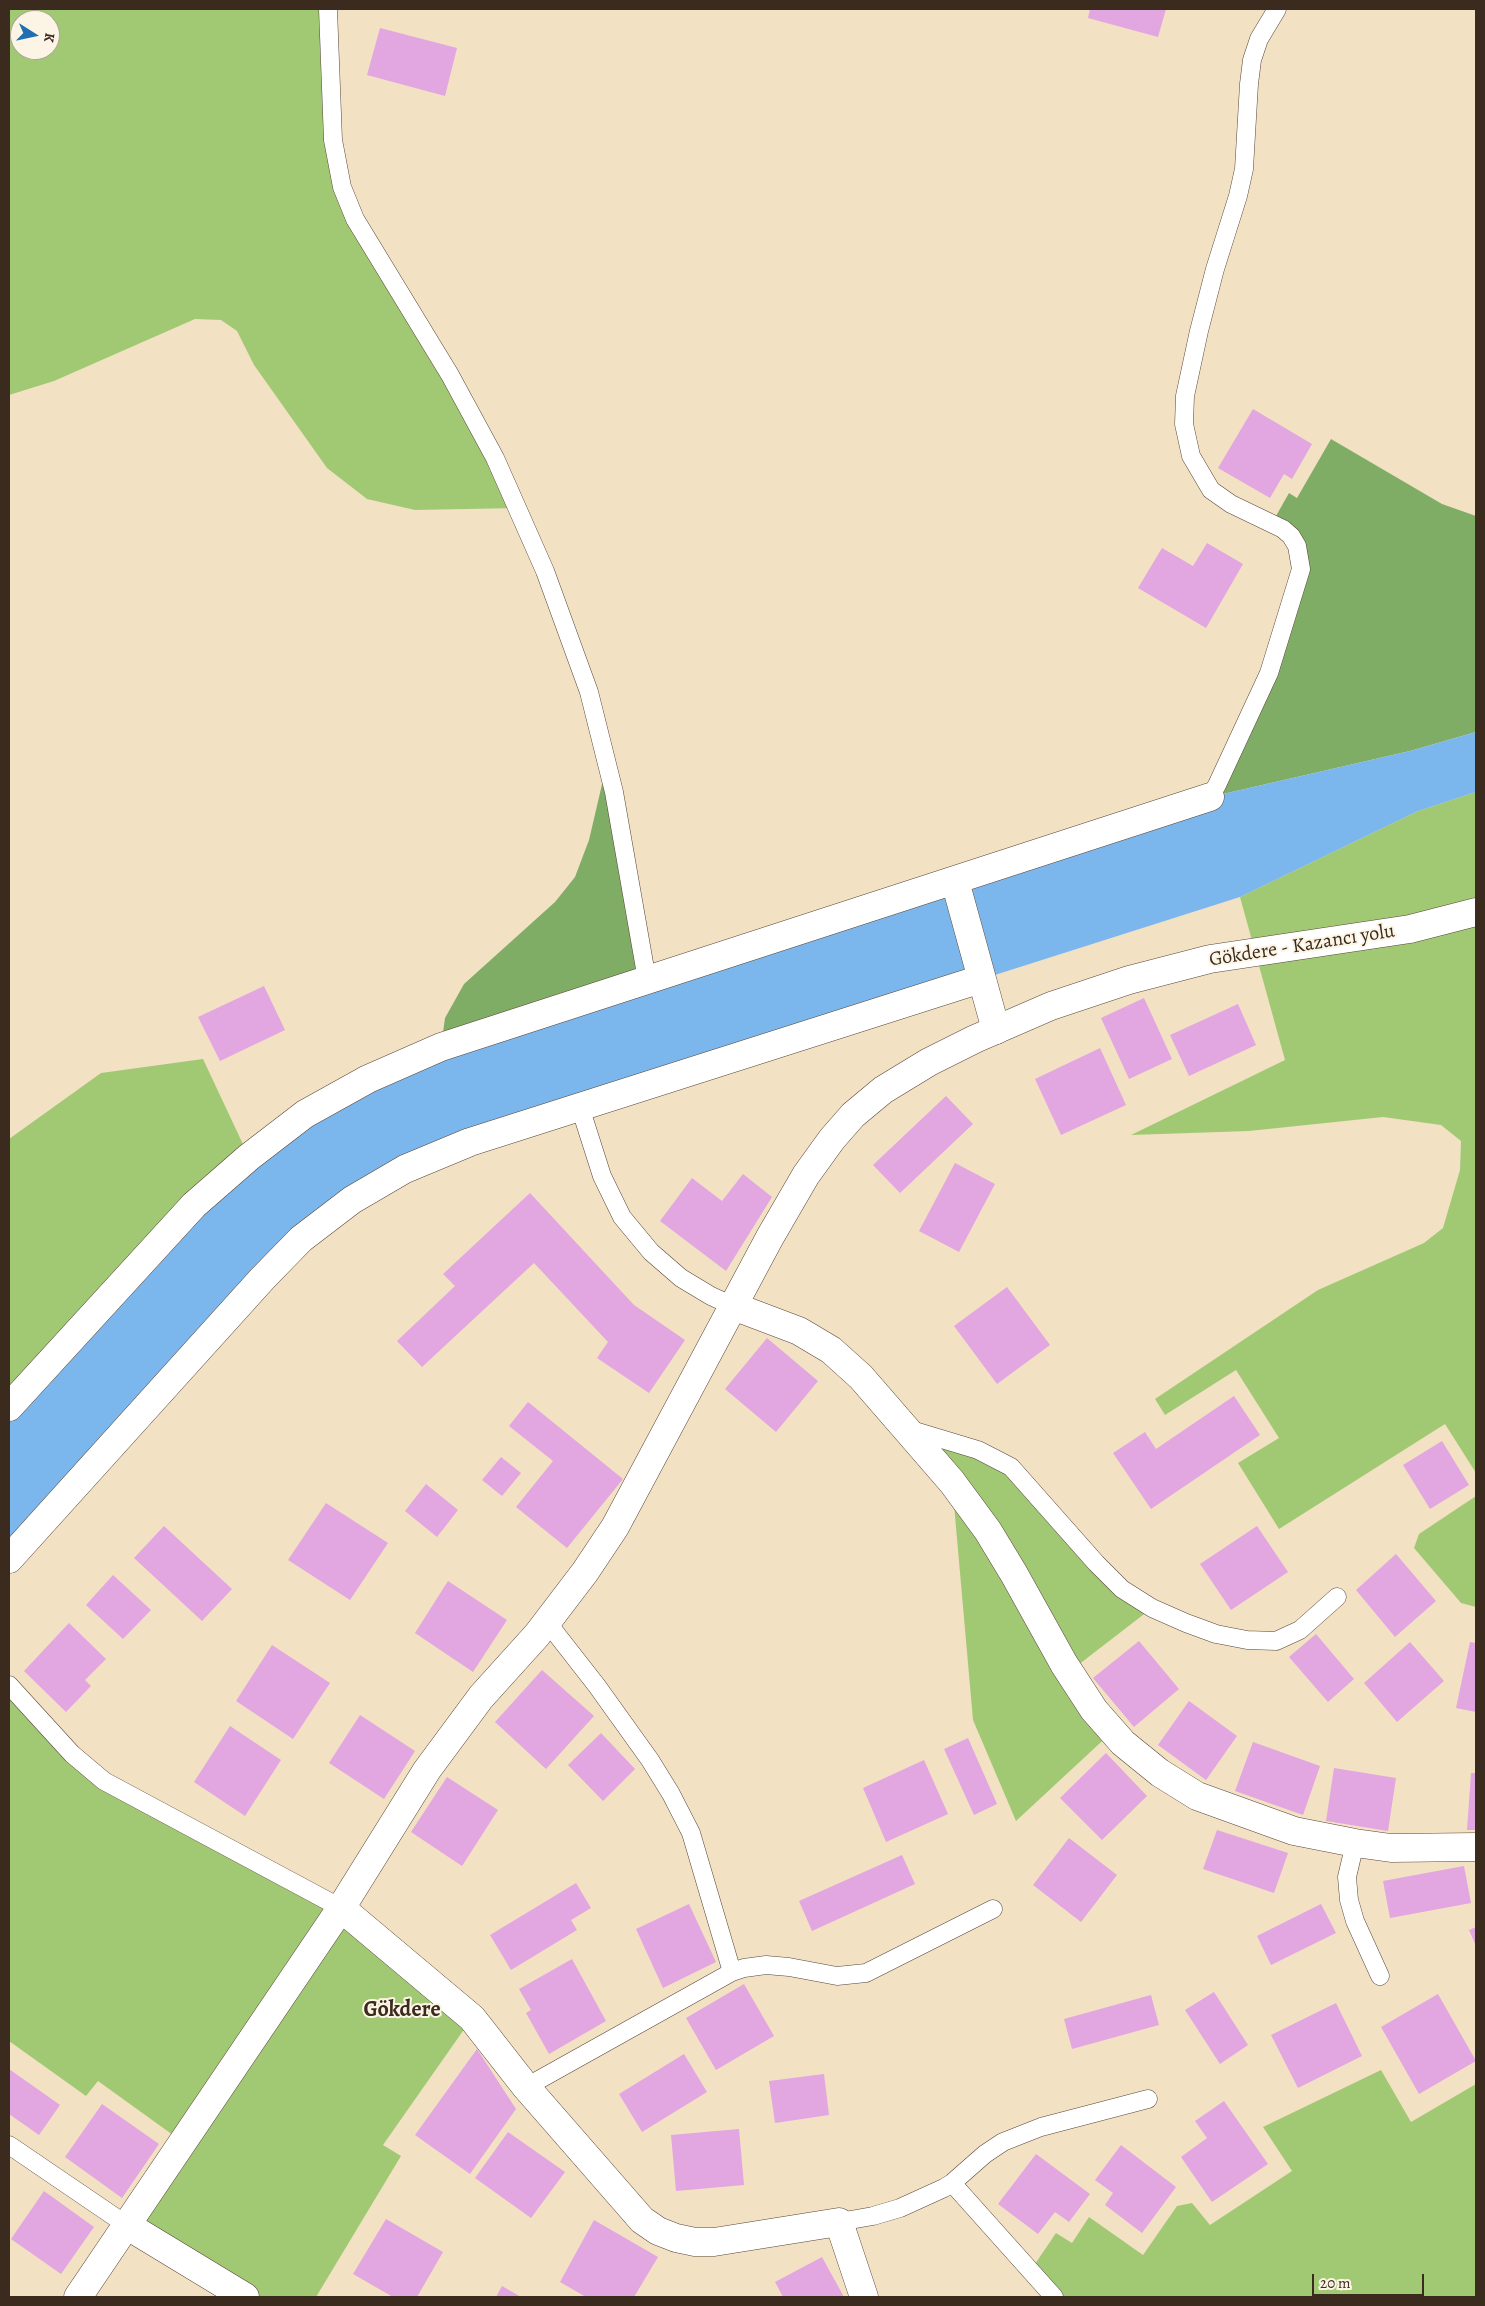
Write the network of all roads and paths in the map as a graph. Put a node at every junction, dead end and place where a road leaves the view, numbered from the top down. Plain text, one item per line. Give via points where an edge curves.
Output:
1 (328, 9) edge
2 (1277, 9) edge
3 (1210, 798) joint
4 (958, 892) junction
5 (1476, 912) edge
6 (979, 968) junction
7 (647, 980) junction
8 (996, 1030) junction
9 (580, 1106) junction
10 (733, 1306) junction
11 (9, 1406) edge
12 (905, 1428) junction
13 (9, 1559) edge
14 (1337, 1597) dead end
15 (547, 1622) junction
16 (9, 1685) edge
17 (1354, 1843) junction
18 (1476, 1847) edge
19 (341, 1908) junction
20 (993, 1909) dead end
21 (732, 1972) junction
22 (1380, 1976) dead end
23 (526, 2087) junction
24 (1148, 2100) dead end
25 (9, 2145) edge
26 (952, 2183) junction
27 (840, 2222) junction
28 (128, 2226) junction
29 (78, 2297) edge
30 (245, 2297) edge
31 (864, 2297) edge
32 (1054, 2297) edge

1 - 7 lane via 333,140 342,187 356,219 450,375 495,458 545,572 590,692 614,792
2 - 3 lane via 1259,39 1252,60 1244,169 1199,330 1185,396 1184,424 1191,456 1211,490 1231,504 1283,528 1298,546 1301,570 1269,673
3 - 4 street
4 - 6 street
4 - 7 street
5 - 8 street, Gökdere - Kazancı yolu via 1410,929 1210,959 1129,980 1051,1006
6 - 8 street
6 - 9 street
7 - 11 street via 441,1047 368,1079 305,1114 194,1205
8 - 10 street, Gökdere - Kazancı yolu via 929,1062 883,1090 853,1115 806,1175
9 - 10 lane via 602,1176 622,1217 651,1252 681,1278
9 - 13 street via 470,1142 406,1168 352,1200 302,1239
10 - 12 street via 799,1331 831,1350
10 - 15 street, Gökdere - Kazancı yolu via 616,1527
12 - 14 lane via 978,1450 1011,1467 1122,1589 1152,1608 1186,1623 1239,1639 1276,1642 1300,1630
12 - 17 street via 952,1482 988,1531 1069,1672 1094,1710 1122,1743 1160,1773 1197,1796 1294,1831
15 - 19 street, Gökdere - Kazancı yolu via 480,1697 427,1770
15 - 21 lane via 608,1701 671,1794 691,1833
16 - 19 lane via 72,1754 104,1781
17 - 18 street via 1391,1848
17 - 22 lane via 1347,1877 1349,1900
19 - 23 street via 472,2018
19 - 28 street, Gökdere - Kazancı yolu
20 - 21 lane via 866,1973 837,1976 789,1966 766,1965
21 - 23 lane
23 - 27 street via 642,2220 676,2238 714,2242
24 - 26 lane via 1041,2126 1003,2142
25 - 28 lane
26 - 27 lane via 900,2208
26 - 32 lane
27 - 31 street
28 - 29 street, Gökdere - Kazancı yolu
28 - 30 street

